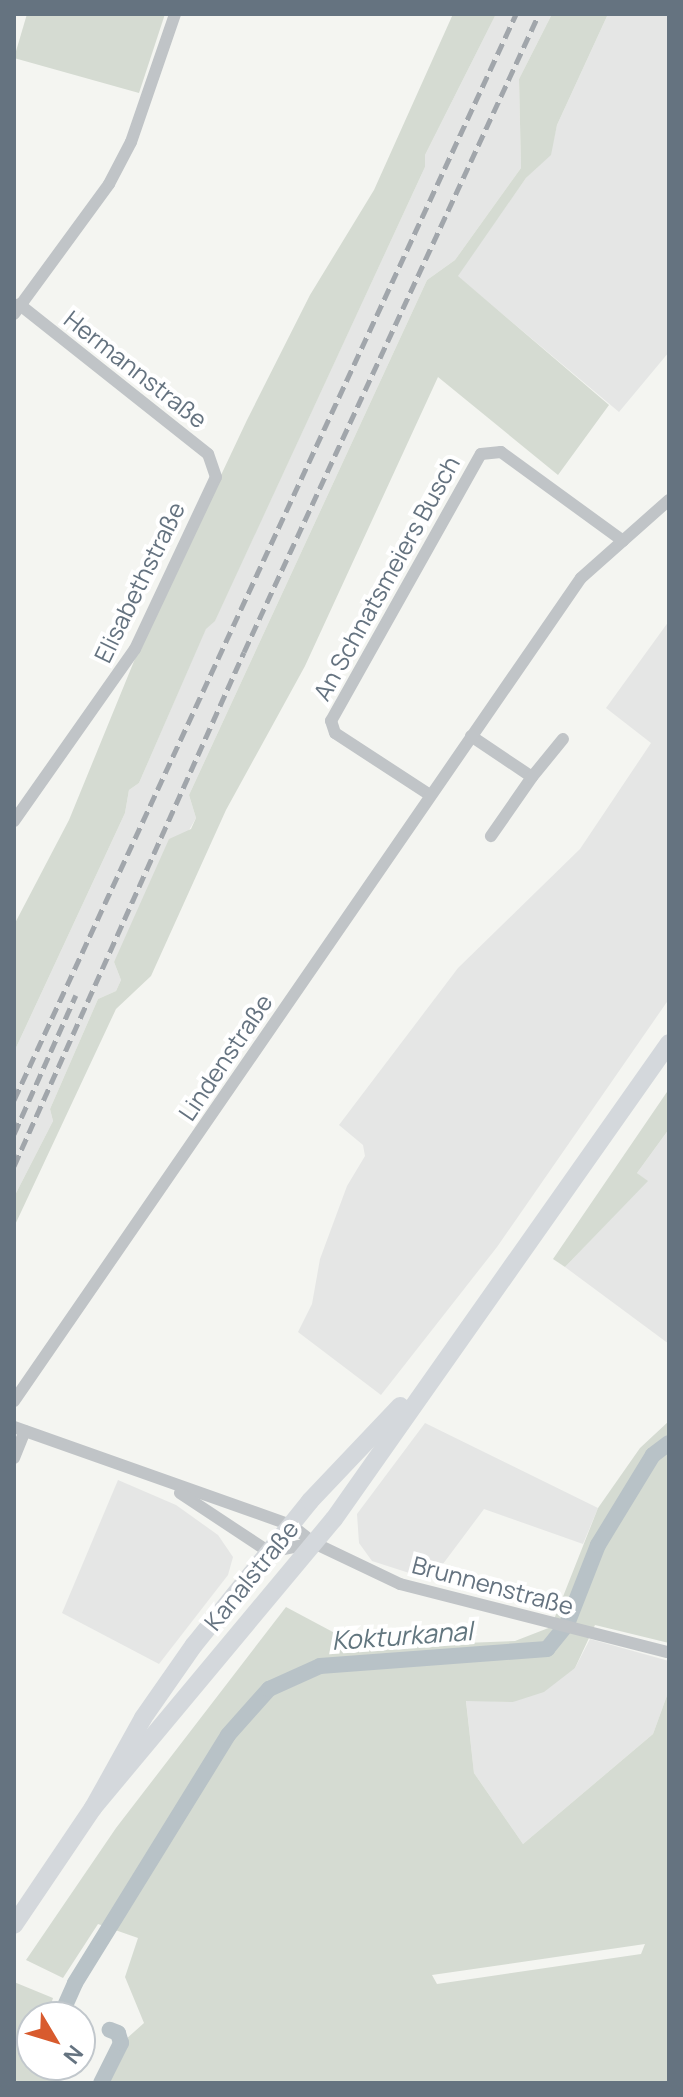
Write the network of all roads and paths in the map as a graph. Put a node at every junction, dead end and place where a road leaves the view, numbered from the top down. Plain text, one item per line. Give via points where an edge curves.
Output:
1 (175, 14) edge
2 (16, 309) edge
3 (216, 477) joint
4 (669, 500) edge
5 (623, 541) junction
6 (471, 736) junction
7 (563, 739) dead end
8 (532, 777) junction
9 (430, 795) junction
10 (14, 821) edge
11 (491, 836) dead end
12 (669, 1043) edge
13 (439, 1365) junction
14 (14, 1401) edge
15 (20, 1429) edge
16 (14, 1458) edge
17 (162, 1483) junction
18 (291, 1525) junction
19 (314, 1543) junction
20 (269, 1552) junction
21 (666, 1652) dead end
22 (93, 1808) junction
23 (14, 1925) edge

1 - 2 street via 131,142 109,184
2 - 3 street, Hermannstraße via 208,454
3 - 10 street, Elisabethstraße via 135,649
4 - 5 street, Lindenstraße
5 - 6 street, Lindenstraße via 581,578
5 - 9 street, An Schnatsmeiers Busch via 501,452 481,454 331,721 335,733
6 - 8 street
6 - 9 street, Lindenstraße
7 - 8 street
8 - 11 street
9 - 14 street, Lindenstraße
12 - 13 main road, Kanalstraße
13 - 18 main road, Kanalstraße
13 - 19 main road, Kanalstraße
15 - 16 street
15 - 17 street, Brunnenstraße
17 - 18 street, Brunnenstraße
17 - 20 street, Brunnenstraße
18 - 19 street, Brunnenstraße
18 - 20 main road, Kanalstraße
19 - 20 street
19 - 21 street, Brunnenstraße via 400,1584
19 - 22 main road, Kanalstraße
20 - 22 main road, Kanalstraße via 156,1698
22 - 23 main road, Kanalstraße

